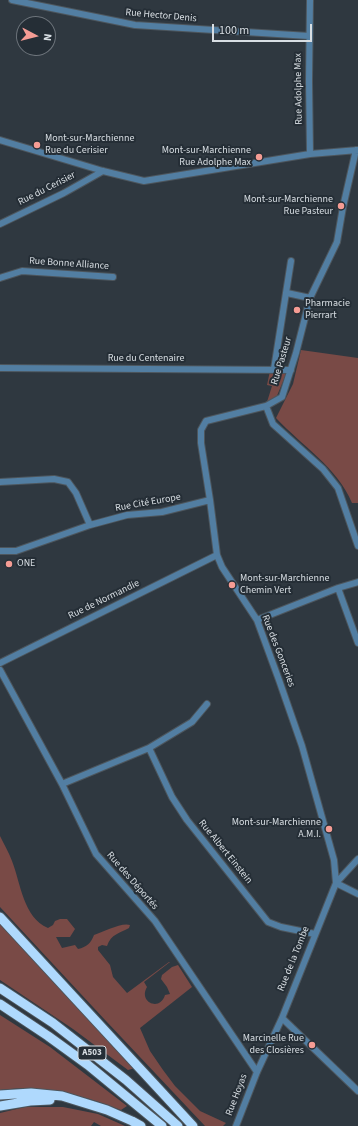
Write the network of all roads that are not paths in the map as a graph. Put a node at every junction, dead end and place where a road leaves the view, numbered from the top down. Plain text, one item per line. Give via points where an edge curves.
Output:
1 (12, 0) edge
2 (310, 0) edge
3 (309, 36) junction
4 (0, 140) edge
5 (357, 150) edge
6 (310, 154) junction
7 (103, 171) junction
8 (0, 224) edge
9 (291, 261) dead end
10 (113, 277) dead end
11 (0, 278) edge
12 (287, 293) junction
13 (310, 298) junction
14 (0, 368) edge
15 (274, 369) junction
16 (291, 370) junction
17 (266, 406) junction
18 (0, 482) edge
19 (210, 500) junction
20 (90, 525) junction
21 (358, 546) edge
22 (0, 551) edge
23 (217, 555) junction
24 (358, 582) edge
25 (338, 588) junction
26 (257, 620) junction
27 (358, 643) edge
28 (0, 663) edge
29 (0, 670) edge
30 (207, 704) dead end
31 (149, 748) junction
32 (62, 784) junction
33 (358, 859) edge
34 (336, 883) junction
35 (358, 894) edge
36 (0, 917) edge
37 (315, 934) junction
38 (0, 988) edge
39 (0, 1004) edge
40 (282, 1018) junction
41 (257, 1072) junction
42 (358, 1091) edge
43 (0, 1095) edge
44 (73, 1101) junction
45 (0, 1106) edge
46 (140, 1126) edge
47 (162, 1126) edge
48 (178, 1126) edge
49 (193, 1126) edge
50 (236, 1126) edge

1 - 3 street, Rue Hector Denis via 135,25
2 - 3 street, Rue Adolphe Max
3 - 6 street, Rue Adolphe Max
4 - 7 street
5 - 6 street
5 - 13 street, Rue Pasteur via 337,242
6 - 7 street via 144,181
7 - 8 street, Rue du Cerisier
9 - 12 street
10 - 11 street, Rue Bonne Alliance via 22,271
12 - 13 street
12 - 15 street
13 - 16 street, Rue Pasteur
14 - 15 street, Rue du Centenaire
15 - 16 street, Rue du Centenaire
16 - 17 street, Rue Pasteur via 282,397
17 - 19 street, Rue des Gonceries via 206,421 201,430 200,443
17 - 21 street via 273,424 323,469 338,488
18 - 20 street via 54,479 68,482 76,493
19 - 20 street, Rue Cité Europe via 162,512 127,515
19 - 23 street, Rue des Gonceries
20 - 22 street, Rue Cité Europe via 16,551
23 - 26 street, Rue des Gonceries via 222,567
23 - 28 street, Rue de Normandie
24 - 25 street
25 - 26 street
25 - 27 street
26 - 34 street, Rue des Gonceries via 302,746 334,860
29 - 32 street, Rue des Déportés
30 - 31 street via 192,722
31 - 32 street
31 - 37 street, Rue Albert Einstein via 172,797 187,820 268,922
32 - 41 street, Rue des Déportés via 96,854 155,921
33 - 34 street, Rue de la Tombe
34 - 35 street
34 - 37 street, Rue de la Tombe
36 - 49 highway
37 - 40 street, Rue de la Tombe
38 - 48 highway, A503 via 53,1023 114,1070
39 - 47 highway, A503 via 88,1065
40 - 41 street, Rue de la Tombe
40 - 42 street
41 - 50 street, Rue Hoyas
43 - 44 highway via 31,1093 62,1096
44 - 45 highway via 30,1101
44 - 46 highway via 107,1110

